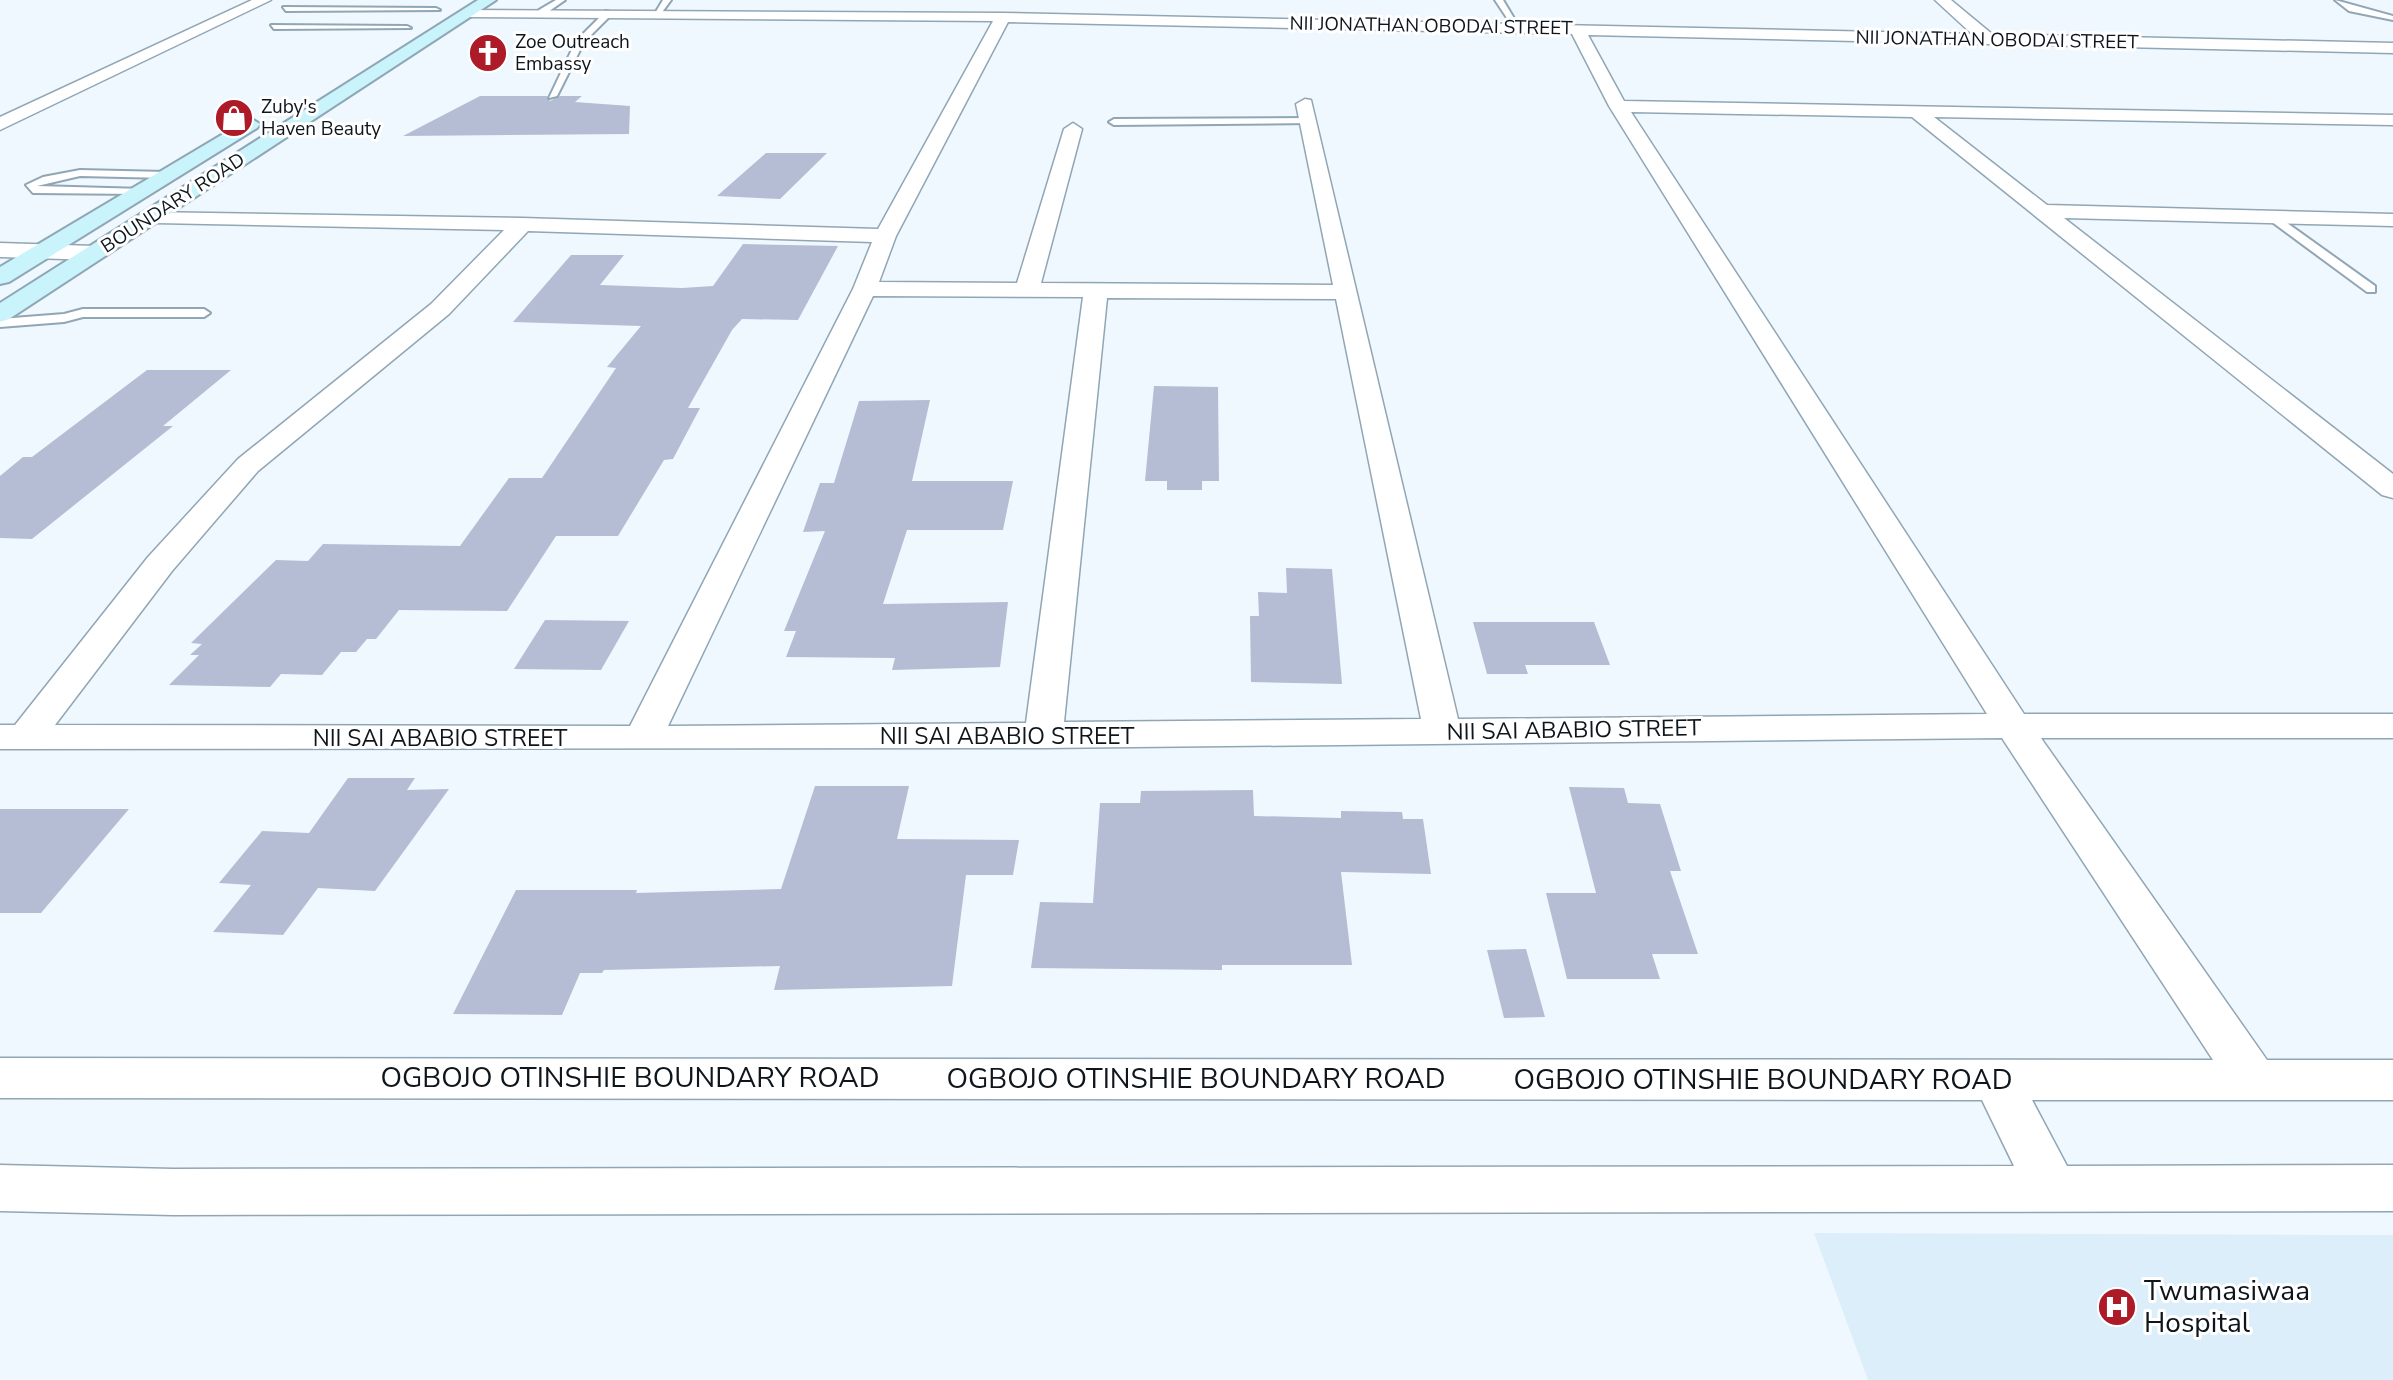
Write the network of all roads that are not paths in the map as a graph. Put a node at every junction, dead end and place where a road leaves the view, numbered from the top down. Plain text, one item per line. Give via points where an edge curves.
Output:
1 (264, 0) edge
2 (488, 0) edge
3 (561, 0) edge
4 (667, 0) edge
5 (753, 0) edge
6 (1096, 0) edge
7 (1499, 0) edge
8 (1942, 0) edge
9 (2339, 0) edge
10 (452, 8) edge
11 (286, 9) dead end
12 (542, 12) junction
13 (609, 13) junction
14 (657, 13) junction
15 (743, 13) junction
16 (1003, 17) junction
17 (2393, 18) edge
18 (1086, 19) junction
19 (274, 27) dead end
20 (407, 28) junction
21 (1518, 28) junction
22 (1577, 29) junction
23 (1990, 41) junction
24 (375, 48) dead end
25 (2393, 48) edge
26 (552, 96) dead end
27 (13, 100) dead end
28 (50, 100) junction
29 (1618, 106) junction
30 (1307, 112) joint
31 (1919, 114) junction
32 (265, 115) dead end
33 (2393, 120) edge
34 (1114, 122) dead end
35 (0, 124) edge
36 (1073, 129) dead end
37 (166, 175) junction
38 (140, 191) junction
39 (2044, 211) junction
40 (156, 217) junction
41 (2272, 217) junction
42 (2393, 220) edge
43 (522, 224) junction
44 (885, 236) junction
45 (0, 250) edge
46 (44, 250) junction
47 (95, 253) junction
48 (0, 276) edge
49 (864, 289) junction
50 (2371, 289) dead end
51 (1027, 290) junction
52 (1096, 290) junction
53 (1346, 292) junction
54 (204, 313) dead end
55 (0, 314) edge
56 (0, 323) edge
57 (2393, 489) edge
58 (2013, 726) junction
59 (2393, 726) edge
60 (1442, 731) junction
61 (13, 737) edge
62 (1043, 737) junction
63 (643, 738) junction
64 (0, 1078) edge
65 (2393, 1080) edge
66 (1997, 1081) junction
67 (2254, 1081) junction
68 (2051, 1186) junction
69 (0, 1188) edge
70 (2393, 1188) edge

1 - 28 street
2 - 10 main road, BOUNDARY ROAD
3 - 12 lane
4 - 14 lane
5 - 15 street
6 - 18 street
7 - 21 lane
8 - 23 street
9 - 17 lane via 2352,9
10 - 11 lane
10 - 12 street, NII JONATHAN OBODAI STREET
10 - 20 main road, BOUNDARY ROAD
10 - 40 main road, BOUNDARY ROAD
12 - 13 street, NII JONATHAN OBODAI STREET
13 - 14 street, NII JONATHAN OBODAI STREET
13 - 26 lane via 580,41
14 - 15 street, NII JONATHAN OBODAI STREET
15 - 16 street, NII JONATHAN OBODAI STREET
16 - 18 street, NII JONATHAN OBODAI STREET
16 - 44 street
18 - 21 street, NII JONATHAN OBODAI STREET
19 - 20 lane
20 - 24 main road, BOUNDARY ROAD
21 - 22 street, NII JONATHAN OBODAI STREET
22 - 23 street, NII JONATHAN OBODAI STREET
22 - 29 street
23 - 25 street, NII JONATHAN OBODAI STREET
27 - 28 street
28 - 35 street
29 - 31 street
29 - 58 street
30 - 34 lane
30 - 53 street
31 - 33 street
31 - 39 street
32 - 37 main road, BOUNDARY ROAD
36 - 51 street
37 - 38 main road, BOUNDARY ROAD
37 - 38 lane via 69,174 32,185 33,190
38 - 46 main road, BOUNDARY ROAD
39 - 41 street
39 - 57 street
40 - 43 street
40 - 47 main road, BOUNDARY ROAD
41 - 42 street
41 - 50 lane
43 - 44 street
43 - 61 street via 440,309 248,465
44 - 49 street
45 - 46 street
46 - 47 street
46 - 48 main road, BOUNDARY ROAD
47 - 55 main road, BOUNDARY ROAD
49 - 51 street
49 - 63 street
51 - 52 street
52 - 53 street
52 - 62 street
53 - 60 street
54 - 56 lane via 83,313
58 - 59 street, NII SAI ABABIO STREET
58 - 60 street, NII SAI ABABIO STREET
58 - 67 street
60 - 62 street, NII SAI ABABIO STREET
61 - 63 street, NII SAI ABABIO STREET
62 - 63 street, NII SAI ABABIO STREET
64 - 66 street, OGBOJO OTINSHIE BOUNDARY ROAD
65 - 67 street, OGBOJO OTINSHIE BOUNDARY ROAD
66 - 67 street, OGBOJO OTINSHIE BOUNDARY ROAD
66 - 68 street
68 - 69 street via 173,1192
68 - 70 street

